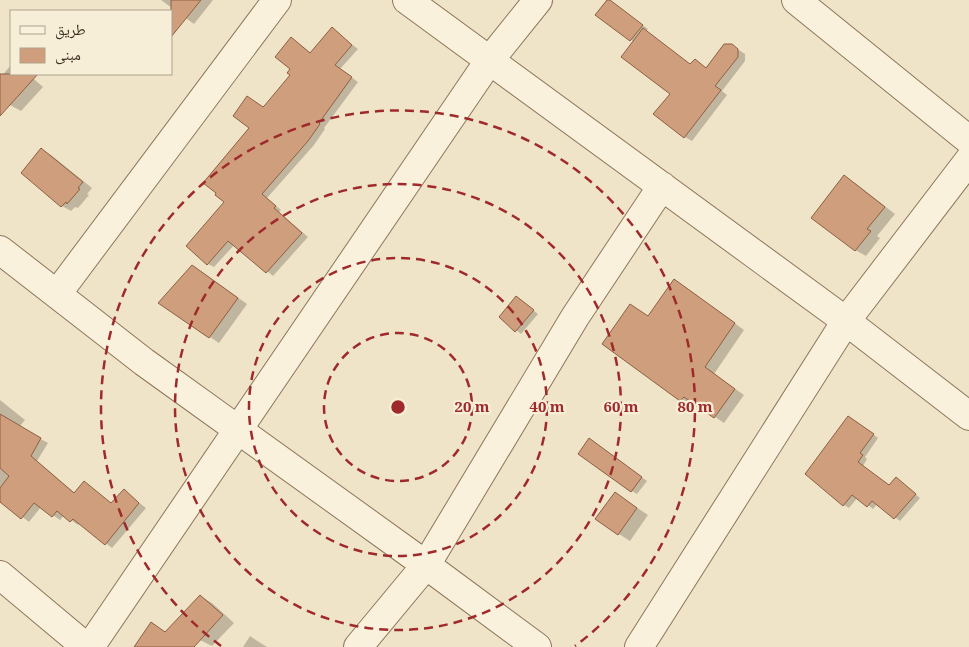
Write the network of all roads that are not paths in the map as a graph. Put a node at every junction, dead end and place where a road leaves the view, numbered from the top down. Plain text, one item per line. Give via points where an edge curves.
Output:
1 (278, 0) edge
2 (407, 0) edge
3 (538, 0) edge
4 (812, 5) edge
5 (489, 61) junction
6 (969, 140) edge
7 (969, 160) edge
8 (662, 186) junction
9 (0, 250) edge
10 (57, 294) junction
11 (846, 321) junction
12 (969, 416) edge
13 (239, 430) junction
14 (426, 565) junction
15 (0, 575) edge
16 (88, 647) edge
17 (358, 647) edge
18 (537, 647) edge
19 (639, 647) edge

1 - 10 street
2 - 5 street
3 - 5 street
4 - 6 street
5 - 8 street
5 - 13 street
7 - 11 street
8 - 11 street
8 - 14 street via 575,317
9 - 10 street
10 - 13 street
11 - 12 street
11 - 19 street
13 - 14 street
13 - 16 street
14 - 17 street
14 - 18 street
15 - 16 street

